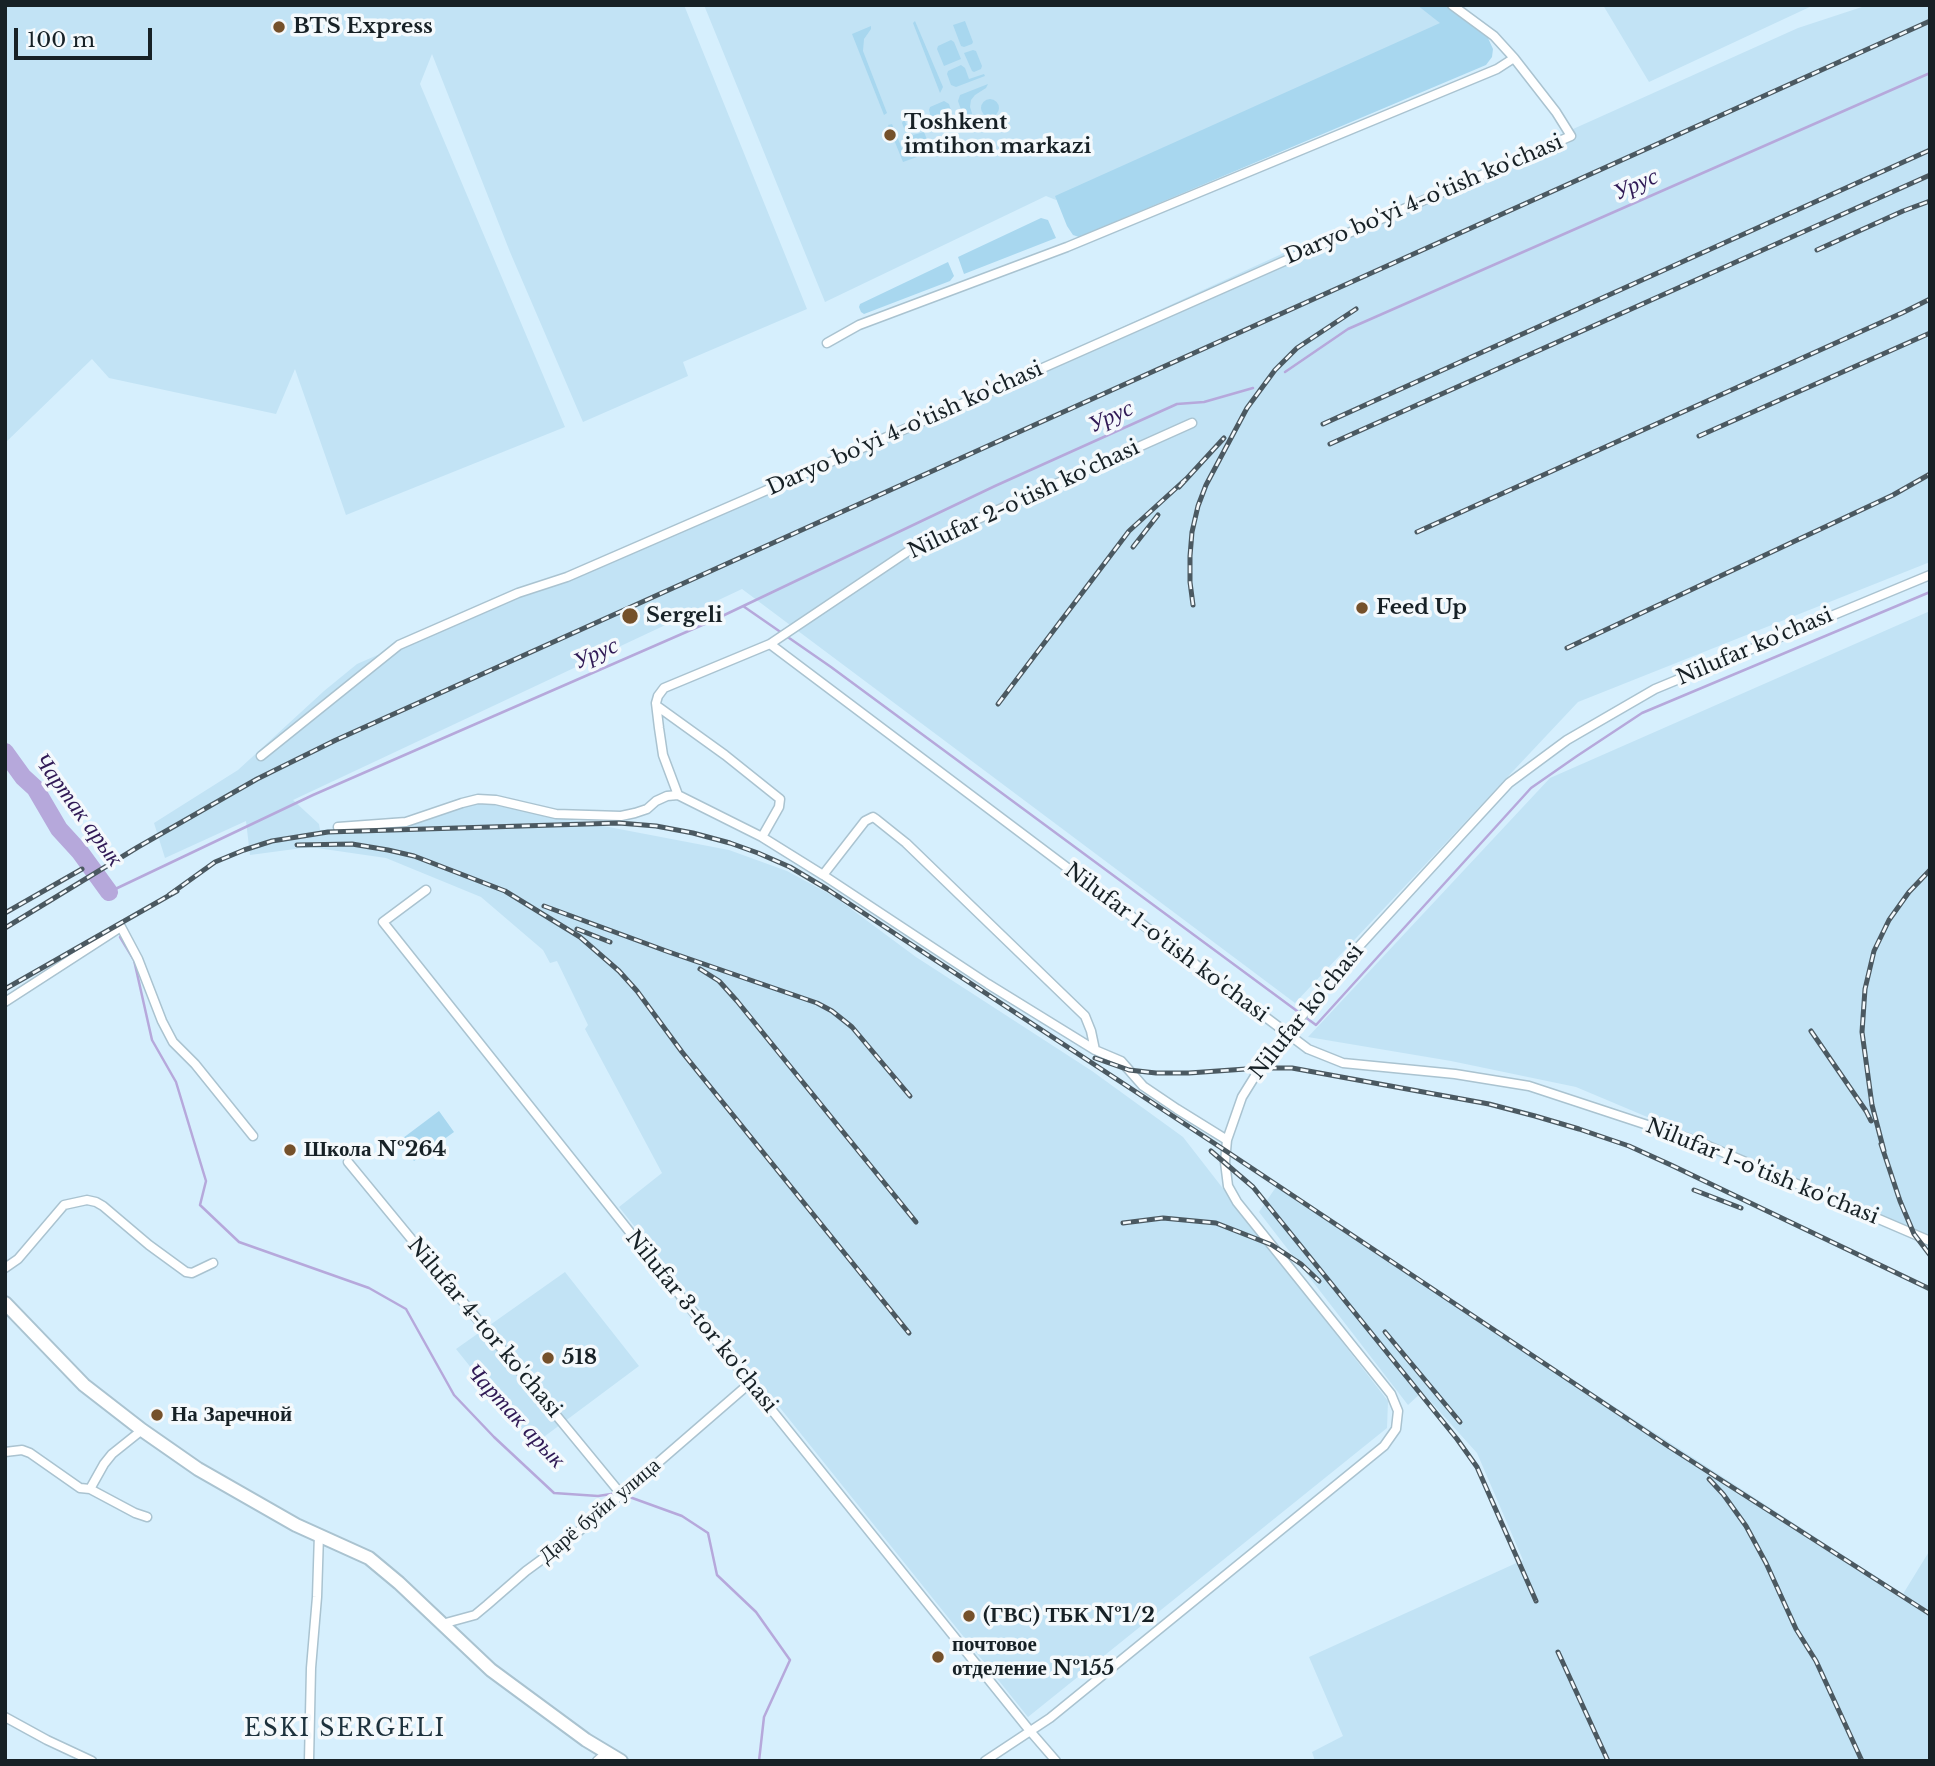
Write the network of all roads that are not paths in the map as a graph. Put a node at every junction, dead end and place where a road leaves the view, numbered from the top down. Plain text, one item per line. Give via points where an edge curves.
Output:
1 (1452, 5) edge
2 (1514, 58) junction
3 (827, 343) dead end
4 (1192, 423) dead end
5 (1930, 575) edge
6 (770, 644) junction
7 (657, 706) junction
8 (261, 756) dead end
9 (678, 795) junction
10 (338, 827) dead end
11 (762, 838) junction
12 (823, 875) junction
13 (426, 890) dead end
14 (5, 1002) edge
15 (1288, 1034) junction
16 (1095, 1049) junction
17 (253, 1136) dead end
18 (1227, 1140) junction
19 (348, 1162) dead end
20 (1930, 1241) edge
21 (213, 1263) dead end
22 (5, 1268) edge
23 (5, 1303) edge
24 (750, 1383) junction
25 (142, 1430) junction
26 (5, 1452) edge
27 (90, 1489) junction
28 (621, 1494) junction
29 (147, 1517) dead end
30 (319, 1534) junction
31 (442, 1624) junction
32 (5, 1717) edge
33 (1030, 1731) junction
34 (602, 1757) edge
35 (92, 1761) edge
36 (309, 1761) edge
37 (621, 1761) edge
38 (985, 1761) edge
39 (1056, 1761) edge

1 - 2 street via 1494,36
2 - 3 street via 1497,69 1067,247 859,325
2 - 8 street, Daryo bo'yi 4-o'tish ko'chasi via 1571,136 749,498 399,645
4 - 6 street, Nilufar 2-o'tish ko'chasi via 913,548
5 - 15 street, Nilufar ko'chasi via 1654,689 1567,740 1510,783 1471,824 1352,954
6 - 7 street, Nilufar 2-o'tish ko'chasi via 664,688
6 - 15 street, Nilufar 1-o'tish ko'chasi
7 - 9 street via 663,754
7 - 11 street via 780,799
9 - 10 street via 621,816 556,814 478,799 406,822
9 - 11 street
11 - 12 street
12 - 16 street
12 - 16 street via 873,817 906,843 1085,1016
13 - 24 street, Nilufar 3-tor ko'chasi via 383,922
14 - 17 street via 121,927 173,1042
15 - 18 street, Nilufar ko'chasi via 1242,1097
15 - 20 street, Nilufar 1-o'tish ko'chasi via 1308,1049 1343,1063 1529,1086 1699,1143
16 - 18 street via 1121,1061 1143,1086
18 - 33 street, Nilufar ko'chasi via 1226,1175 1233,1194 1391,1394 1398,1411 1396,1429 1373,1454
19 - 28 street, Nilufar 4-tor ko'chasi
21 - 22 street via 186,1272 103,1206 87,1200 64,1205
23 - 25 street via 84,1385
24 - 28 street, Дарё буйи улица
24 - 33 street, Nilufar 3-tor ko'chasi
25 - 27 street via 112,1454
25 - 30 street via 198,1469
26 - 27 street via 30,1453 80,1488
27 - 29 street
28 - 31 street, Дарё буйи улица via 475,1615
30 - 31 street via 369,1558
30 - 36 street
31 - 34 street via 491,1670
32 - 35 street
33 - 38 street, Nilufar ko'chasi
33 - 39 street, Nilufar 3-tor ko'chasi
34 - 37 street

